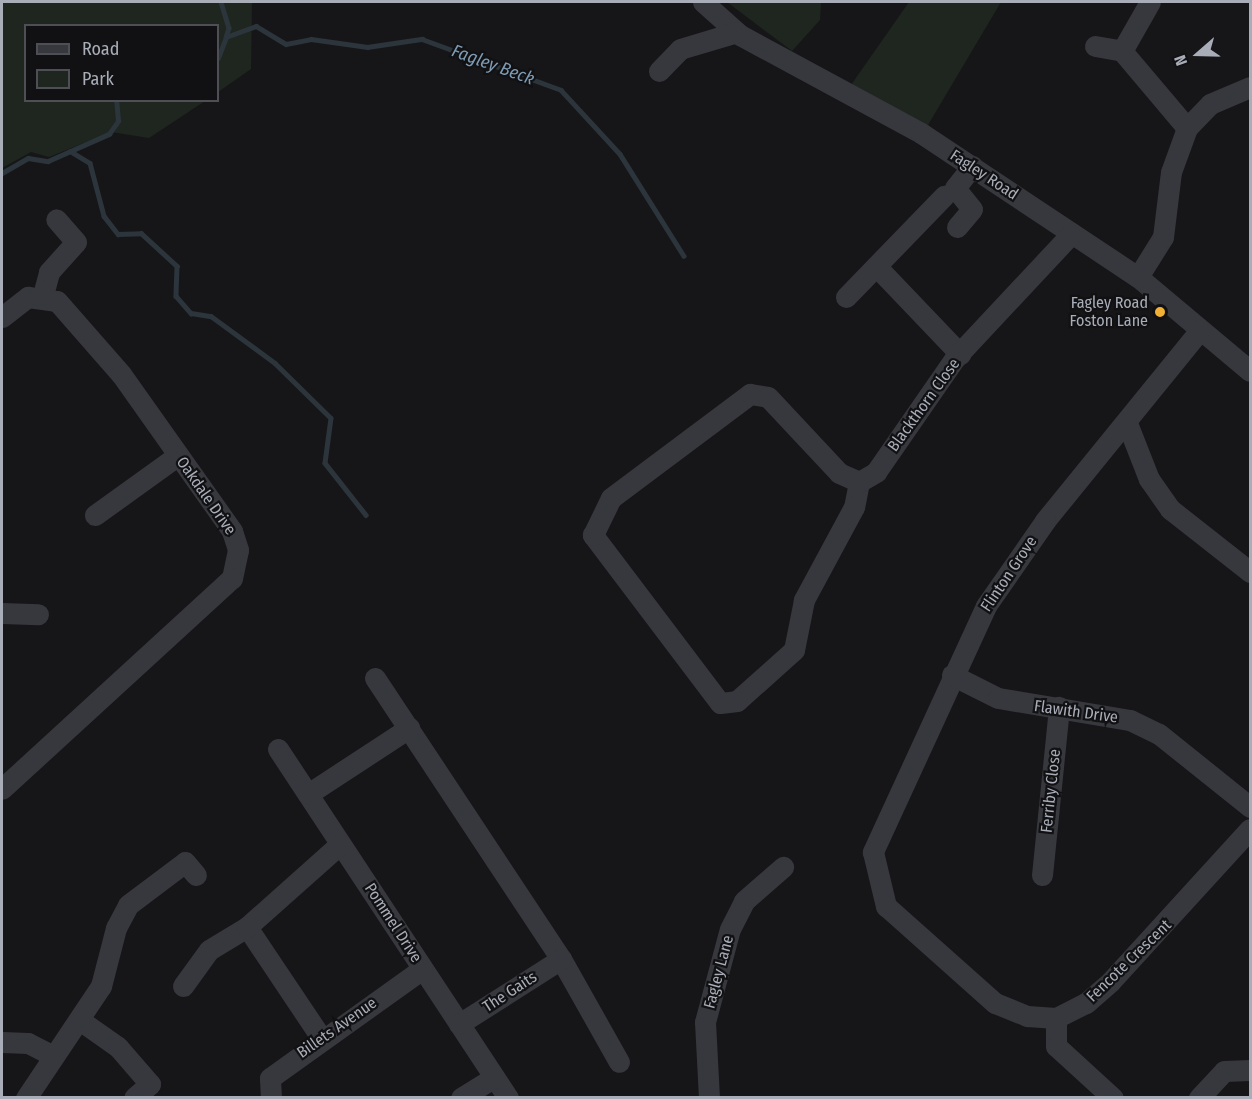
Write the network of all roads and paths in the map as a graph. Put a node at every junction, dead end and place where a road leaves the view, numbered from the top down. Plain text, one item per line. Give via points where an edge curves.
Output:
1 (703, 2) edge
2 (1149, 2) edge
3 (737, 32) junction
4 (1095, 46) dead end
5 (1122, 51) junction
6 (659, 72) dead end
7 (1251, 87) edge
8 (1187, 128) junction
9 (972, 166) junction
10 (944, 196) dead end
11 (56, 219) dead end
12 (957, 227) dead end
13 (1072, 233) junction
14 (876, 266) junction
15 (1138, 277) junction
16 (43, 295) junction
17 (846, 297) dead end
18 (2, 316) edge
19 (1200, 330) junction
20 (960, 354) junction
21 (1251, 371) edge
22 (1126, 423) junction
23 (177, 456) junction
24 (859, 482) junction
25 (95, 515) dead end
26 (1251, 572) edge
27 (2, 613) edge
28 (38, 614) dead end
29 (952, 675) junction
30 (375, 678) dead end
31 (1059, 707) junction
32 (409, 728) junction
33 (278, 749) dead end
34 (2, 789) edge
35 (308, 794) junction
36 (1251, 807) edge
37 (1251, 829) edge
38 (340, 844) junction
39 (783, 867) dead end
40 (196, 875) dead end
41 (1042, 875) dead end
42 (247, 927) junction
43 (561, 959) junction
44 (423, 969) junction
45 (183, 986) dead end
46 (1056, 1018) junction
47 (81, 1022) junction
48 (459, 1024) junction
49 (322, 1039) junction
50 (2, 1042) edge
51 (52, 1055) junction
52 (619, 1062) dead end
53 (1251, 1070) edge
54 (494, 1077) junction
55 (26, 1098) edge
56 (134, 1098) edge
57 (271, 1098) edge
58 (462, 1098) edge
59 (508, 1098) edge
60 (709, 1098) edge
61 (1113, 1098) edge
62 (1199, 1098) edge

1 - 3 street, Fagley Road
2 - 5 street
3 - 6 street via 680,49
3 - 9 street, Fagley Road
4 - 5 street
5 - 8 street
7 - 8 street via 1210,104
8 - 15 street via 1171,172 1163,237
9 - 12 street via 956,188 972,209
9 - 13 street, Fagley Road
10 - 14 street
11 - 16 street via 76,242 49,272
13 - 15 street, Fagley Road
13 - 20 street, Blackthorn Close
14 - 17 street
14 - 20 street
15 - 19 street, Fagley Road
16 - 18 street via 28,297
16 - 23 street, Oakdale Drive via 57,301 121,374
19 - 21 street, Fagley Road
19 - 22 street, Flinton Grove
20 - 24 street, Blackthorn Close via 876,472
22 - 26 street via 1149,479 1170,509
22 - 29 street, Flinton Grove via 1045,521 986,606
23 - 25 street
23 - 34 street, Oakdale Drive via 236,540 232,578
24 - 24 street via 839,473 768,397 750,394 611,498 593,535 720,703 737,701 795,650 804,600 854,507
27 - 28 street
29 - 31 street, Flawith Drive via 998,698
29 - 46 street, Flinton Grove via 873,852 886,906 995,1003 1027,1016
30 - 32 street
31 - 36 street, Flawith Drive via 1130,720 1159,734
31 - 41 street, Ferriby Close
32 - 35 street
32 - 43 street
33 - 35 street, Pommel Drive
35 - 38 street, Pommel Drive
37 - 46 street, Fencote Crescent via 1111,981 1086,1003
38 - 42 street
38 - 44 street, Pommel Drive
39 - 60 street, Fagley Lane via 744,901 730,929 705,1022
40 - 47 street via 185,862 128,905 116,928 101,986
42 - 45 street via 209,950
42 - 49 street
43 - 48 street, The Gaits
43 - 52 street
44 - 48 street, Pommel Drive
44 - 49 street, Billets Avenue
46 - 61 street via 1056,1046
47 - 51 street
47 - 56 street via 118,1047 150,1084
48 - 54 street, Pommel Drive
49 - 57 street, Billets Avenue via 270,1078
50 - 51 street via 28,1043
51 - 55 street
53 - 62 street via 1224,1071
54 - 58 street
54 - 59 street, Pommel Drive

